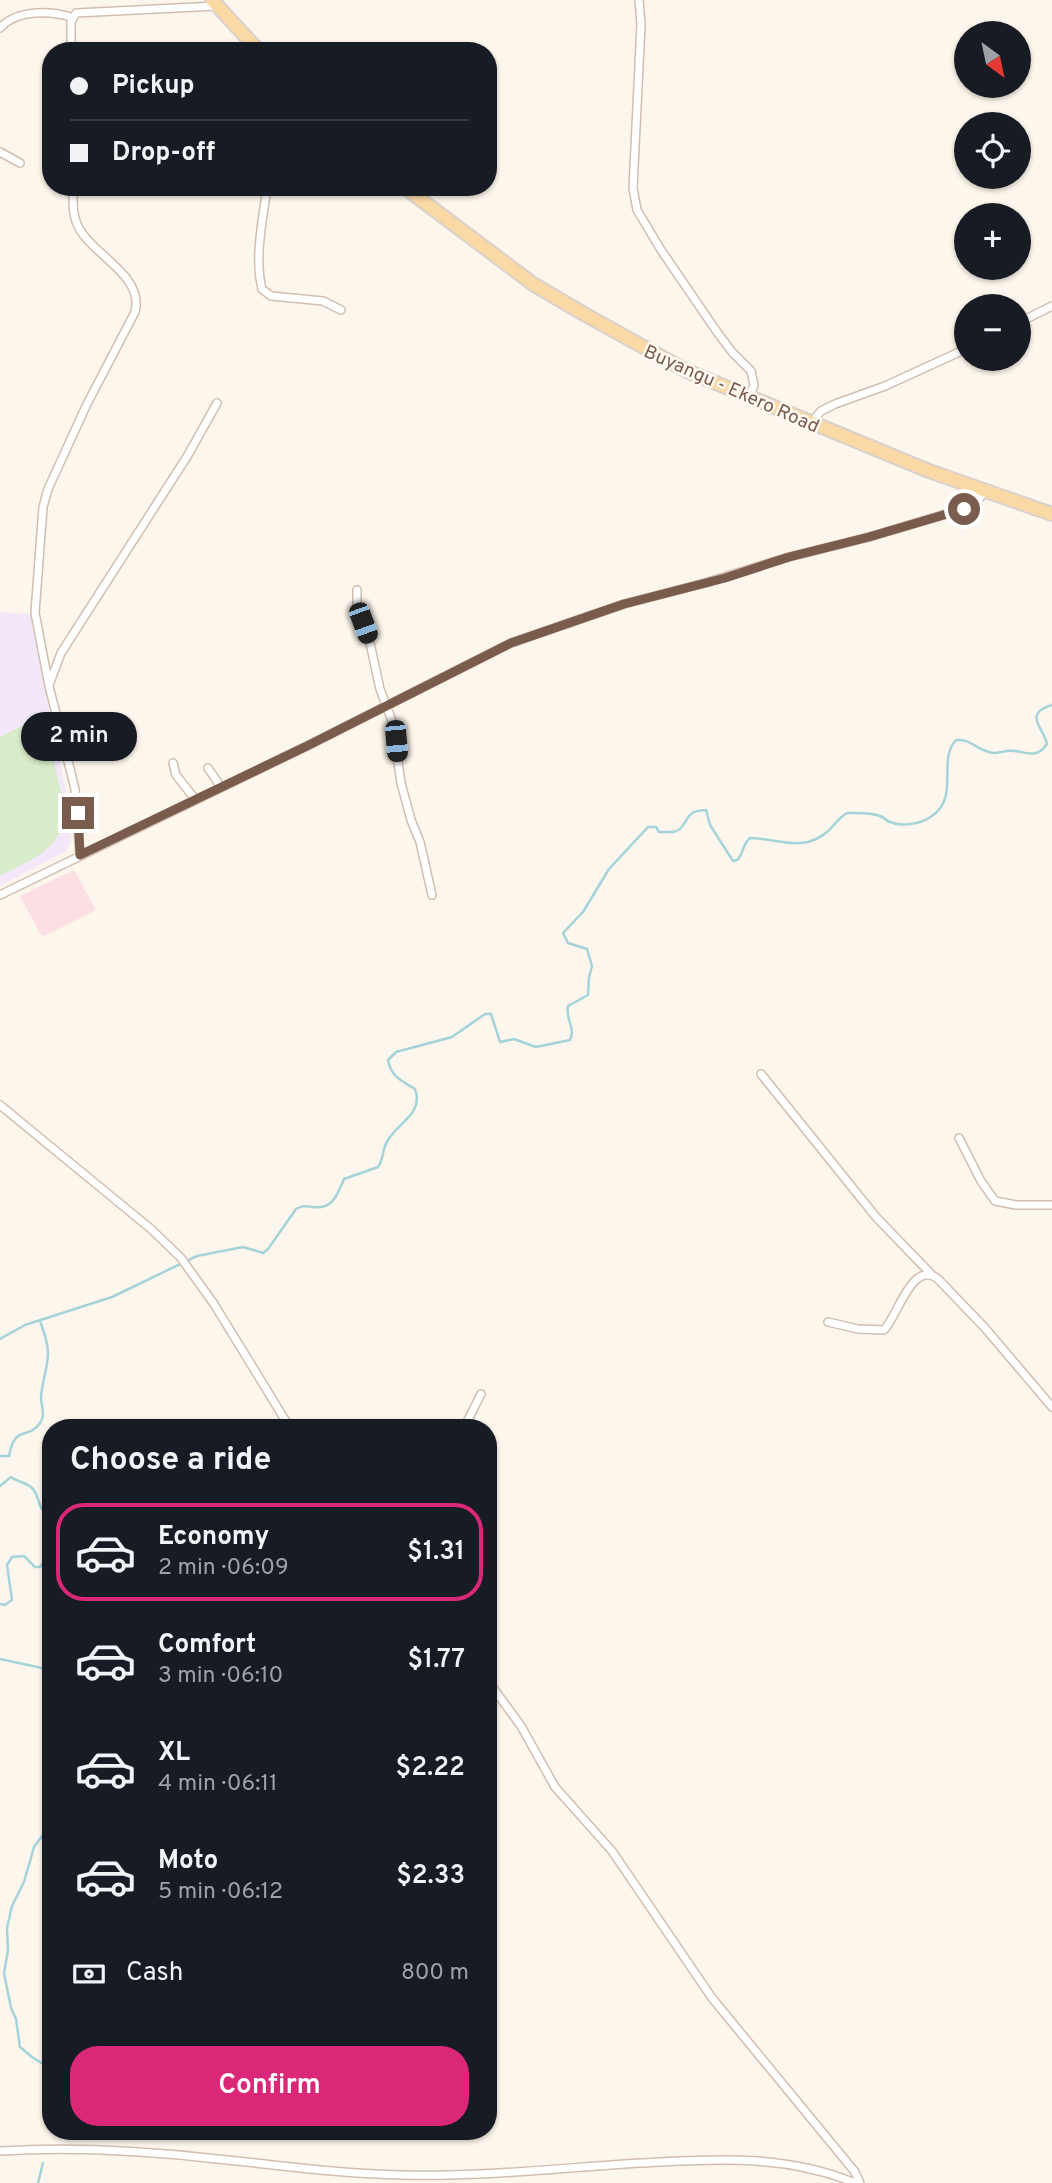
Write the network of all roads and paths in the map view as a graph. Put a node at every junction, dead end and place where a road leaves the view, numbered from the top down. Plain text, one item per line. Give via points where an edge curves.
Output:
1 (639, 0) edge
2 (214, 3) edge
3 (71, 17) junction
4 (0, 28) edge
5 (71, 42) edge
6 (251, 42) edge
7 (0, 152) edge
8 (20, 163) dead end
9 (74, 196) edge
10 (266, 196) edge
11 (416, 196) edge
12 (1052, 306) edge
13 (341, 310) dead end
14 (1031, 316) edge
15 (954, 354) edge
16 (749, 398) junction
17 (216, 403) dead end
18 (810, 424) junction
19 (985, 492) junction
20 (1052, 514) edge
21 (357, 590) dead end
22 (49, 685) junction
23 (387, 705) junction
24 (173, 763) dead end
25 (208, 768) dead end
26 (221, 787) junction
27 (195, 799) junction
28 (80, 855) junction
29 (0, 895) edge
30 (432, 895) dead end
31 (761, 1074) dead end
32 (0, 1105) edge
33 (959, 1138) dead end
34 (1052, 1205) edge
35 (931, 1274) junction
36 (828, 1322) dead end
37 (481, 1394) dead end
38 (1052, 1407) edge
39 (284, 1419) edge
40 (468, 1419) edge
41 (497, 1693) edge
42 (0, 2151) edge
43 (858, 2183) edge

1 - 16 street via 637,210 710,322 751,371 754,385
2 - 3 street via 95,10
2 - 6 main road
3 - 4 street via 29,14
3 - 5 street
7 - 8 street
9 - 22 street via 80,232 127,279 136,306 44,500 35,613
10 - 13 street via 262,289 271,296 323,301
11 - 16 main road, Buyangu - Ekero Road via 545,291 687,371
12 - 14 street
15 - 18 street via 835,404
16 - 18 main road, Buyangu - Ekero Road
17 - 22 street via 188,455 61,653
18 - 19 main road, Buyangu - Ekero Road
19 - 20 main road, Buyangu - Ekero Road
19 - 23 street via 973,506 542,631
21 - 23 street via 357,608
22 - 28 street via 75,789
23 - 26 street
23 - 30 street via 401,783 421,842
24 - 27 street via 176,775
25 - 26 street
26 - 27 street
27 - 28 street
28 - 29 street
31 - 35 street via 876,1217
32 - 39 street via 181,1258
33 - 34 street via 995,1201
35 - 36 street via 914,1280 884,1330
35 - 38 street via 985,1328
37 - 40 street
41 - 43 street via 555,1787 612,1851 712,1998 855,2172
42 - 43 street via 110,2151 334,2172 441,2176 753,2160 788,2164

